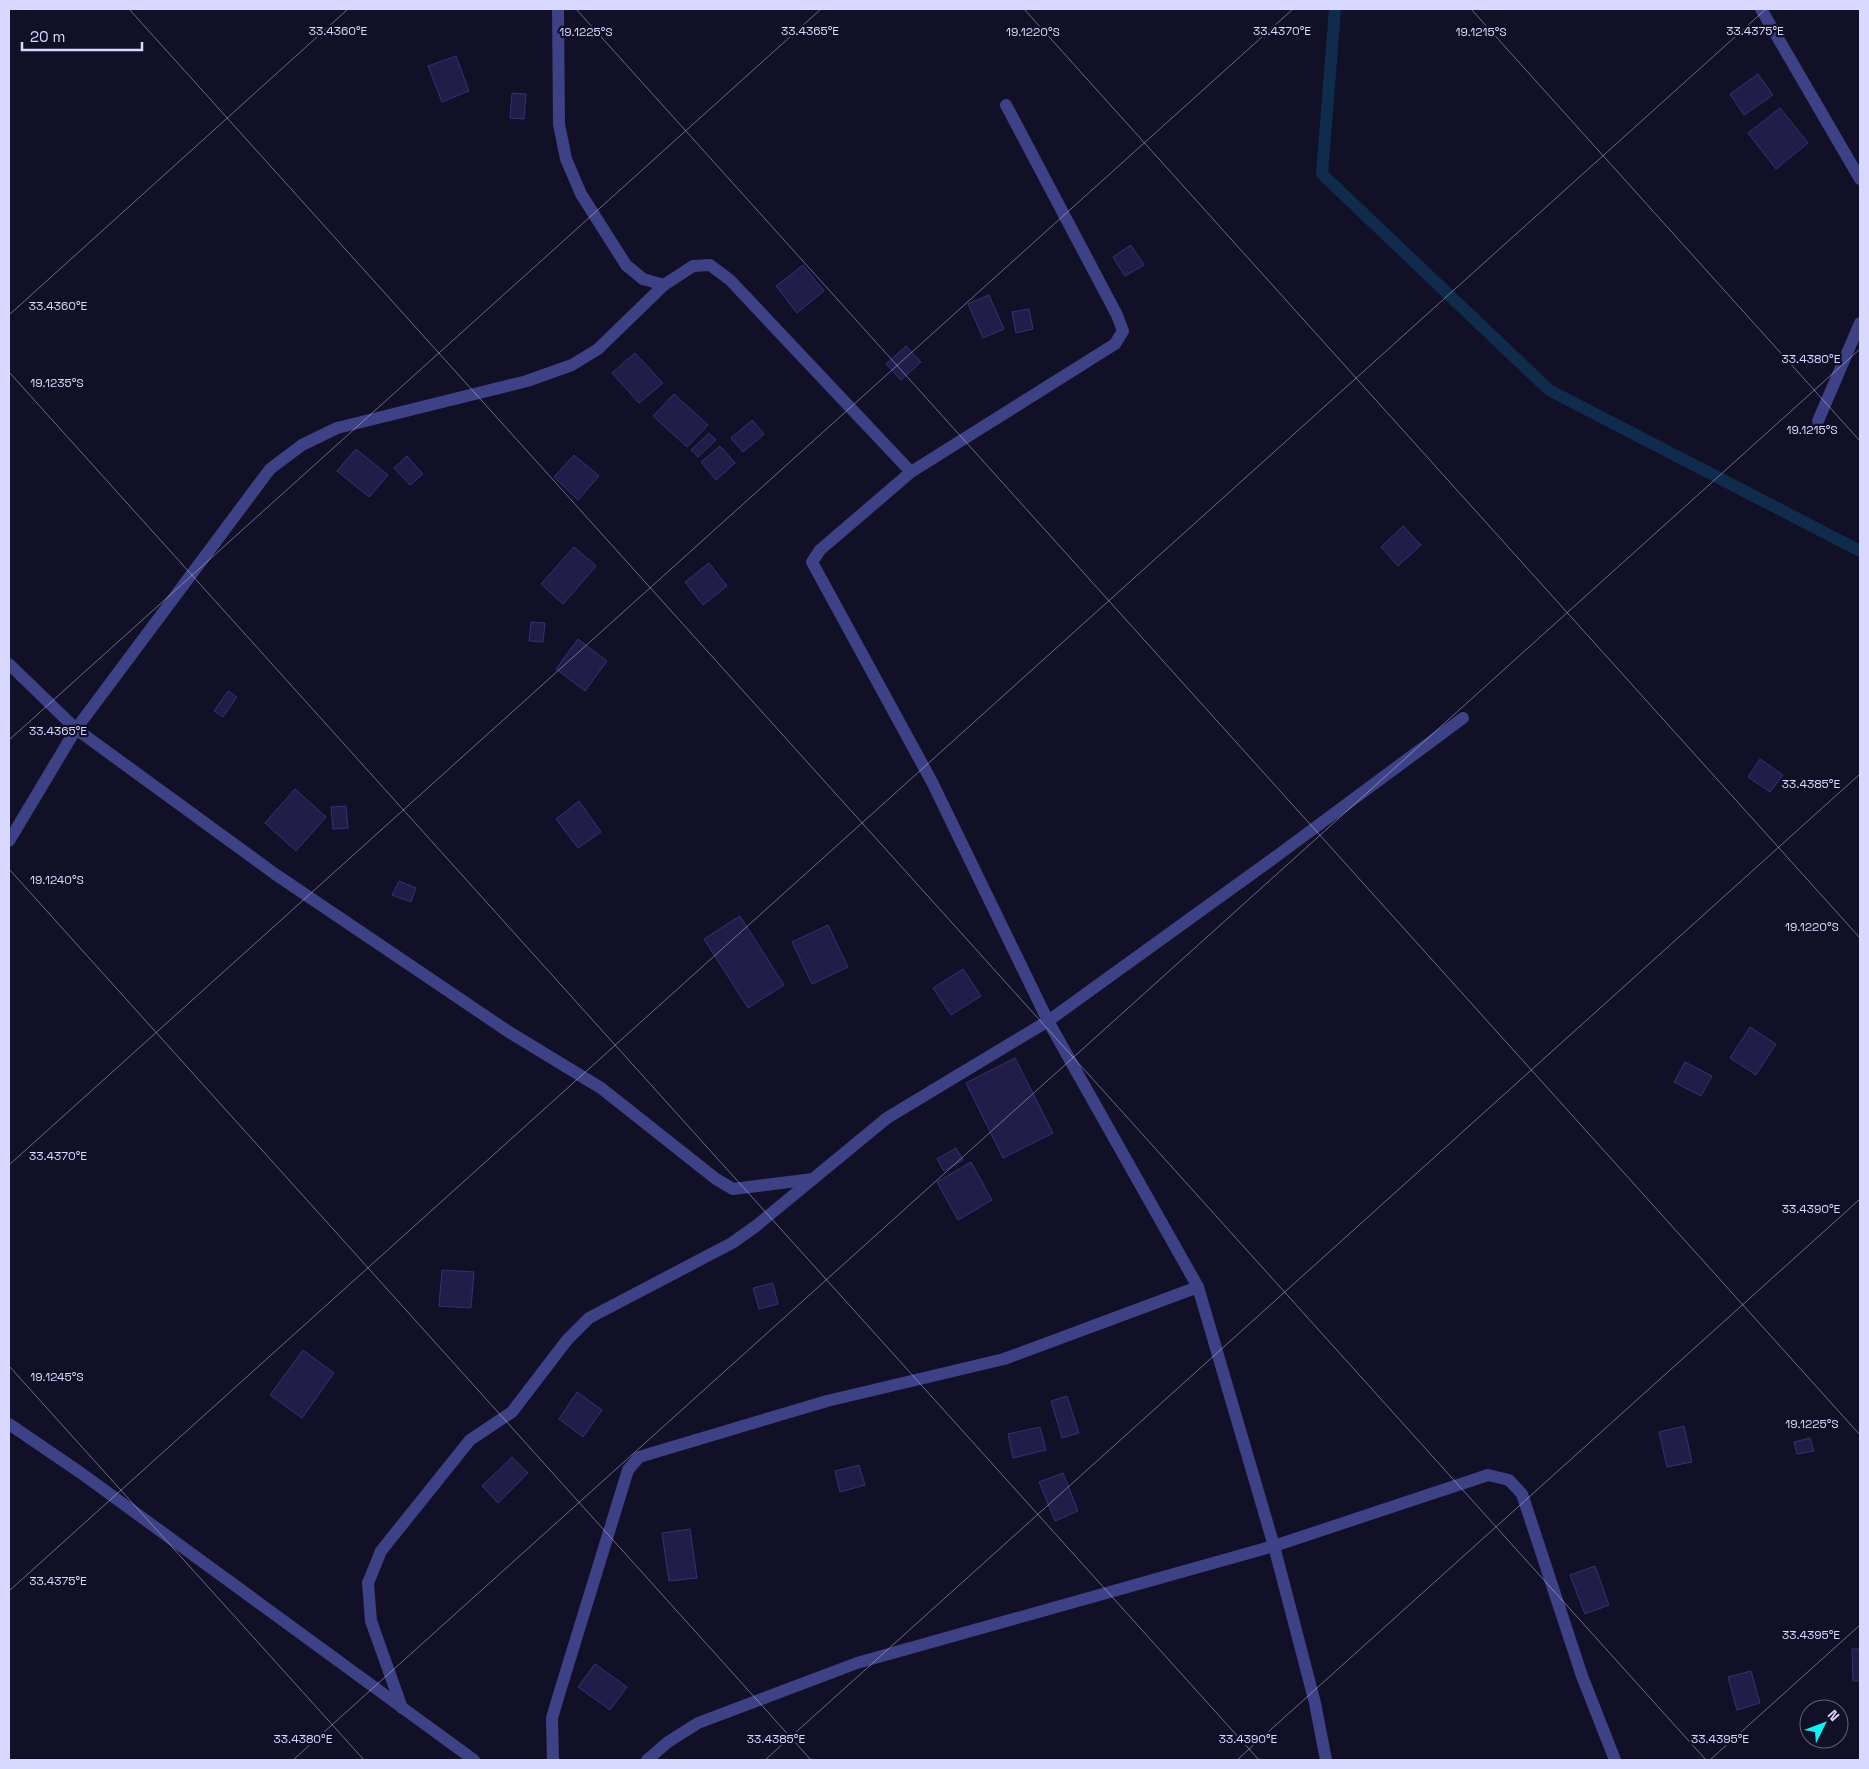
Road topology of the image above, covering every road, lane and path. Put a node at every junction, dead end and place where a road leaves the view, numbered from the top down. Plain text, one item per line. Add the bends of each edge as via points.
1 (558, 9) edge
2 (1761, 9) edge
3 (1006, 106) dead end
4 (1860, 179) edge
5 (664, 285) junction
6 (1860, 323) edge
7 (1818, 421) dead end
8 (911, 472) junction
9 (9, 664) edge
10 (1463, 718) dead end
11 (76, 729) junction
12 (9, 842) edge
13 (1048, 1022) junction
14 (813, 1179) junction
15 (1198, 1287) junction
16 (9, 1424) edge
17 (1274, 1546) junction
18 (402, 1708) junction
19 (474, 1760) edge
20 (553, 1760) edge
21 (647, 1760) edge
22 (1326, 1760) edge
23 (1615, 1760) edge

1 - 5 street via 560,124 566,159 581,194 626,265 642,279
2 - 4 street
3 - 8 street via 1123,331 1115,344
5 - 8 street via 693,266 710,265 730,280
5 - 11 street via 598,349 572,365 527,381 337,428 302,445 270,469
6 - 7 street
8 - 13 street via 820,550 812,562 932,782
9 - 11 street
10 - 13 street
11 - 12 street
11 - 14 street via 275,874 509,1032 601,1088 716,1179 733,1188
13 - 14 street via 887,1118
13 - 15 street
14 - 18 street via 732,1244 589,1318 567,1340 512,1412 470,1440 381,1551 368,1583 371,1621
15 - 17 street
15 - 20 street via 1004,1359 827,1401 638,1457 628,1470 557,1700 552,1718
16 - 18 street
17 - 21 street via 857,1663 698,1723
17 - 22 street via 1315,1703
17 - 23 street via 1488,1475 1509,1480 1522,1494 1582,1676
18 - 19 street

